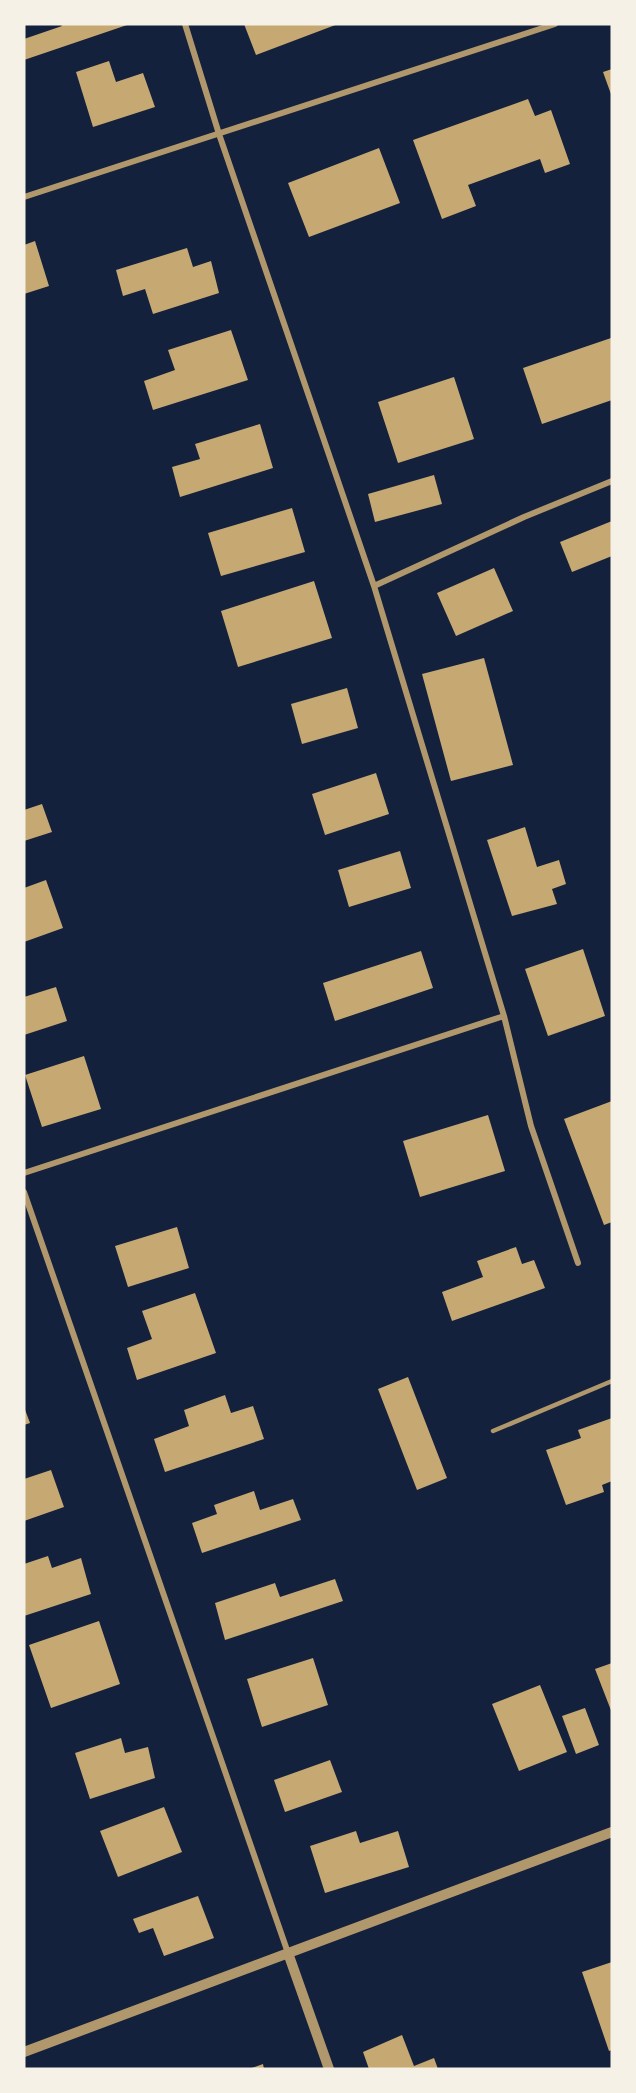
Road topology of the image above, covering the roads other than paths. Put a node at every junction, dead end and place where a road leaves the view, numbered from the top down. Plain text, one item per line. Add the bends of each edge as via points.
1 (185, 24) edge
2 (555, 24) edge
3 (219, 134) junction
4 (24, 197) edge
5 (612, 481) edge
6 (374, 586) junction
7 (504, 1016) junction
8 (24, 1173) edge
9 (24, 1192) edge
10 (578, 1263) dead end
11 (612, 1381) edge
12 (493, 1431) dead end
13 (612, 1832) edge
14 (288, 1953) junction
15 (24, 2052) edge
16 (329, 2069) edge

1 - 3 street
2 - 3 street
3 - 4 street
3 - 6 street
5 - 6 street
6 - 7 street
7 - 8 street
7 - 10 street via 531,1126
9 - 14 street
11 - 12 lane
13 - 14 street
14 - 15 street
14 - 16 street

